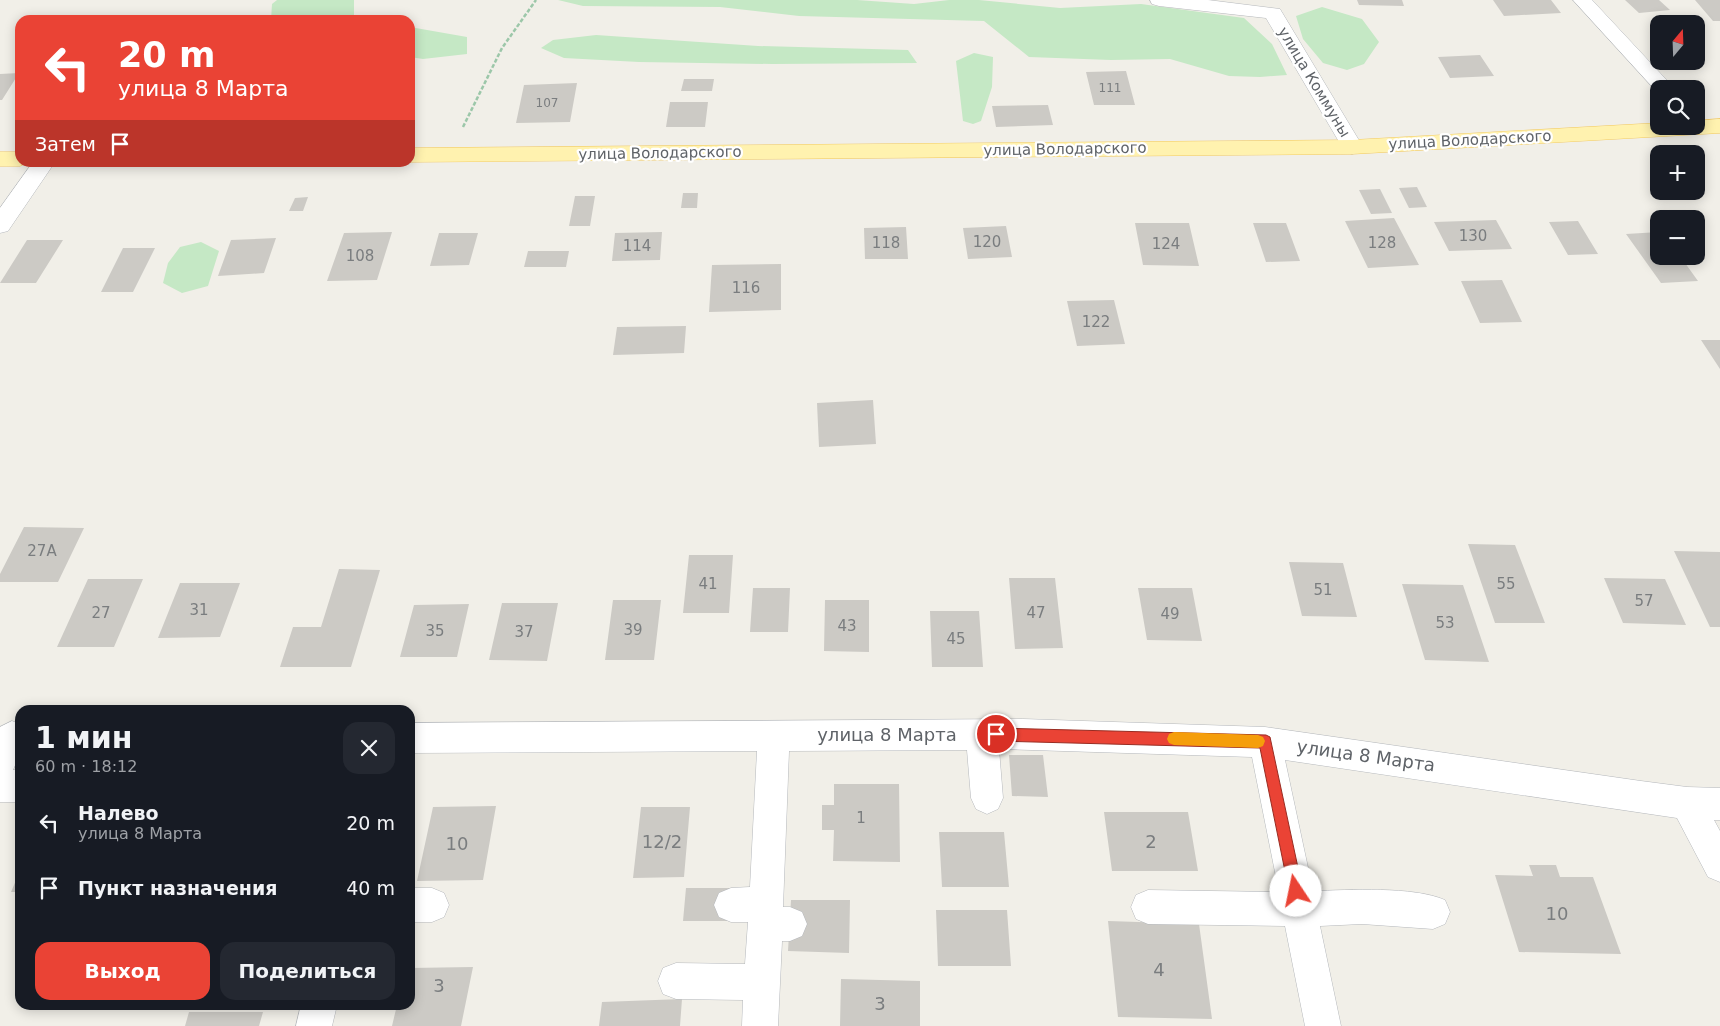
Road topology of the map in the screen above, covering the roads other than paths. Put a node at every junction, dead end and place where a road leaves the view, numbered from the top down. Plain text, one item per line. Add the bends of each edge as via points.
1 (1160, 0) edge
2 (1582, 0) edge
3 (1657, 80) edge
4 (1706, 125) edge
5 (1352, 147) junction
6 (415, 155) edge
7 (0, 159) edge
8 (15, 159) edge
9 (41, 167) edge
10 (0, 225) edge
11 (982, 734) junction
12 (774, 735) junction
13 (415, 738) edge
14 (1266, 742) junction
15 (0, 786) edge
16 (15, 786) edge
17 (987, 798) dead end
18 (1687, 803) junction
19 (1720, 804) edge
20 (1720, 865) edge
21 (731, 905) dead end
22 (1148, 908) dead end
23 (1300, 909) junction
24 (1433, 912) dead end
25 (774, 917) junction
26 (676, 981) dead end
27 (762, 982) junction
28 (318, 1010) edge
29 (314, 1026) edge
30 (760, 1026) edge
31 (1323, 1026) edge

1 - 5 street, улица Коммуны via 1274,13
2 - 3 street
4 - 5 main road, улица Володарского
5 - 6 main road, улица Володарского
7 - 8 main road
9 - 10 street
11 - 12 street, улица 8 Марта
11 - 14 street, улица 8 Марта via 1024,744
11 - 17 street
12 - 13 street, улица 8 Марта
12 - 25 street
14 - 18 street, улица 8 Марта
14 - 23 street
15 - 16 street
18 - 19 street, улица 8 Марта
18 - 20 street
21 - 25 street
22 - 23 street
23 - 24 street via 1362,907
23 - 31 street
25 - 27 street
26 - 27 street
27 - 30 street
28 - 29 street

